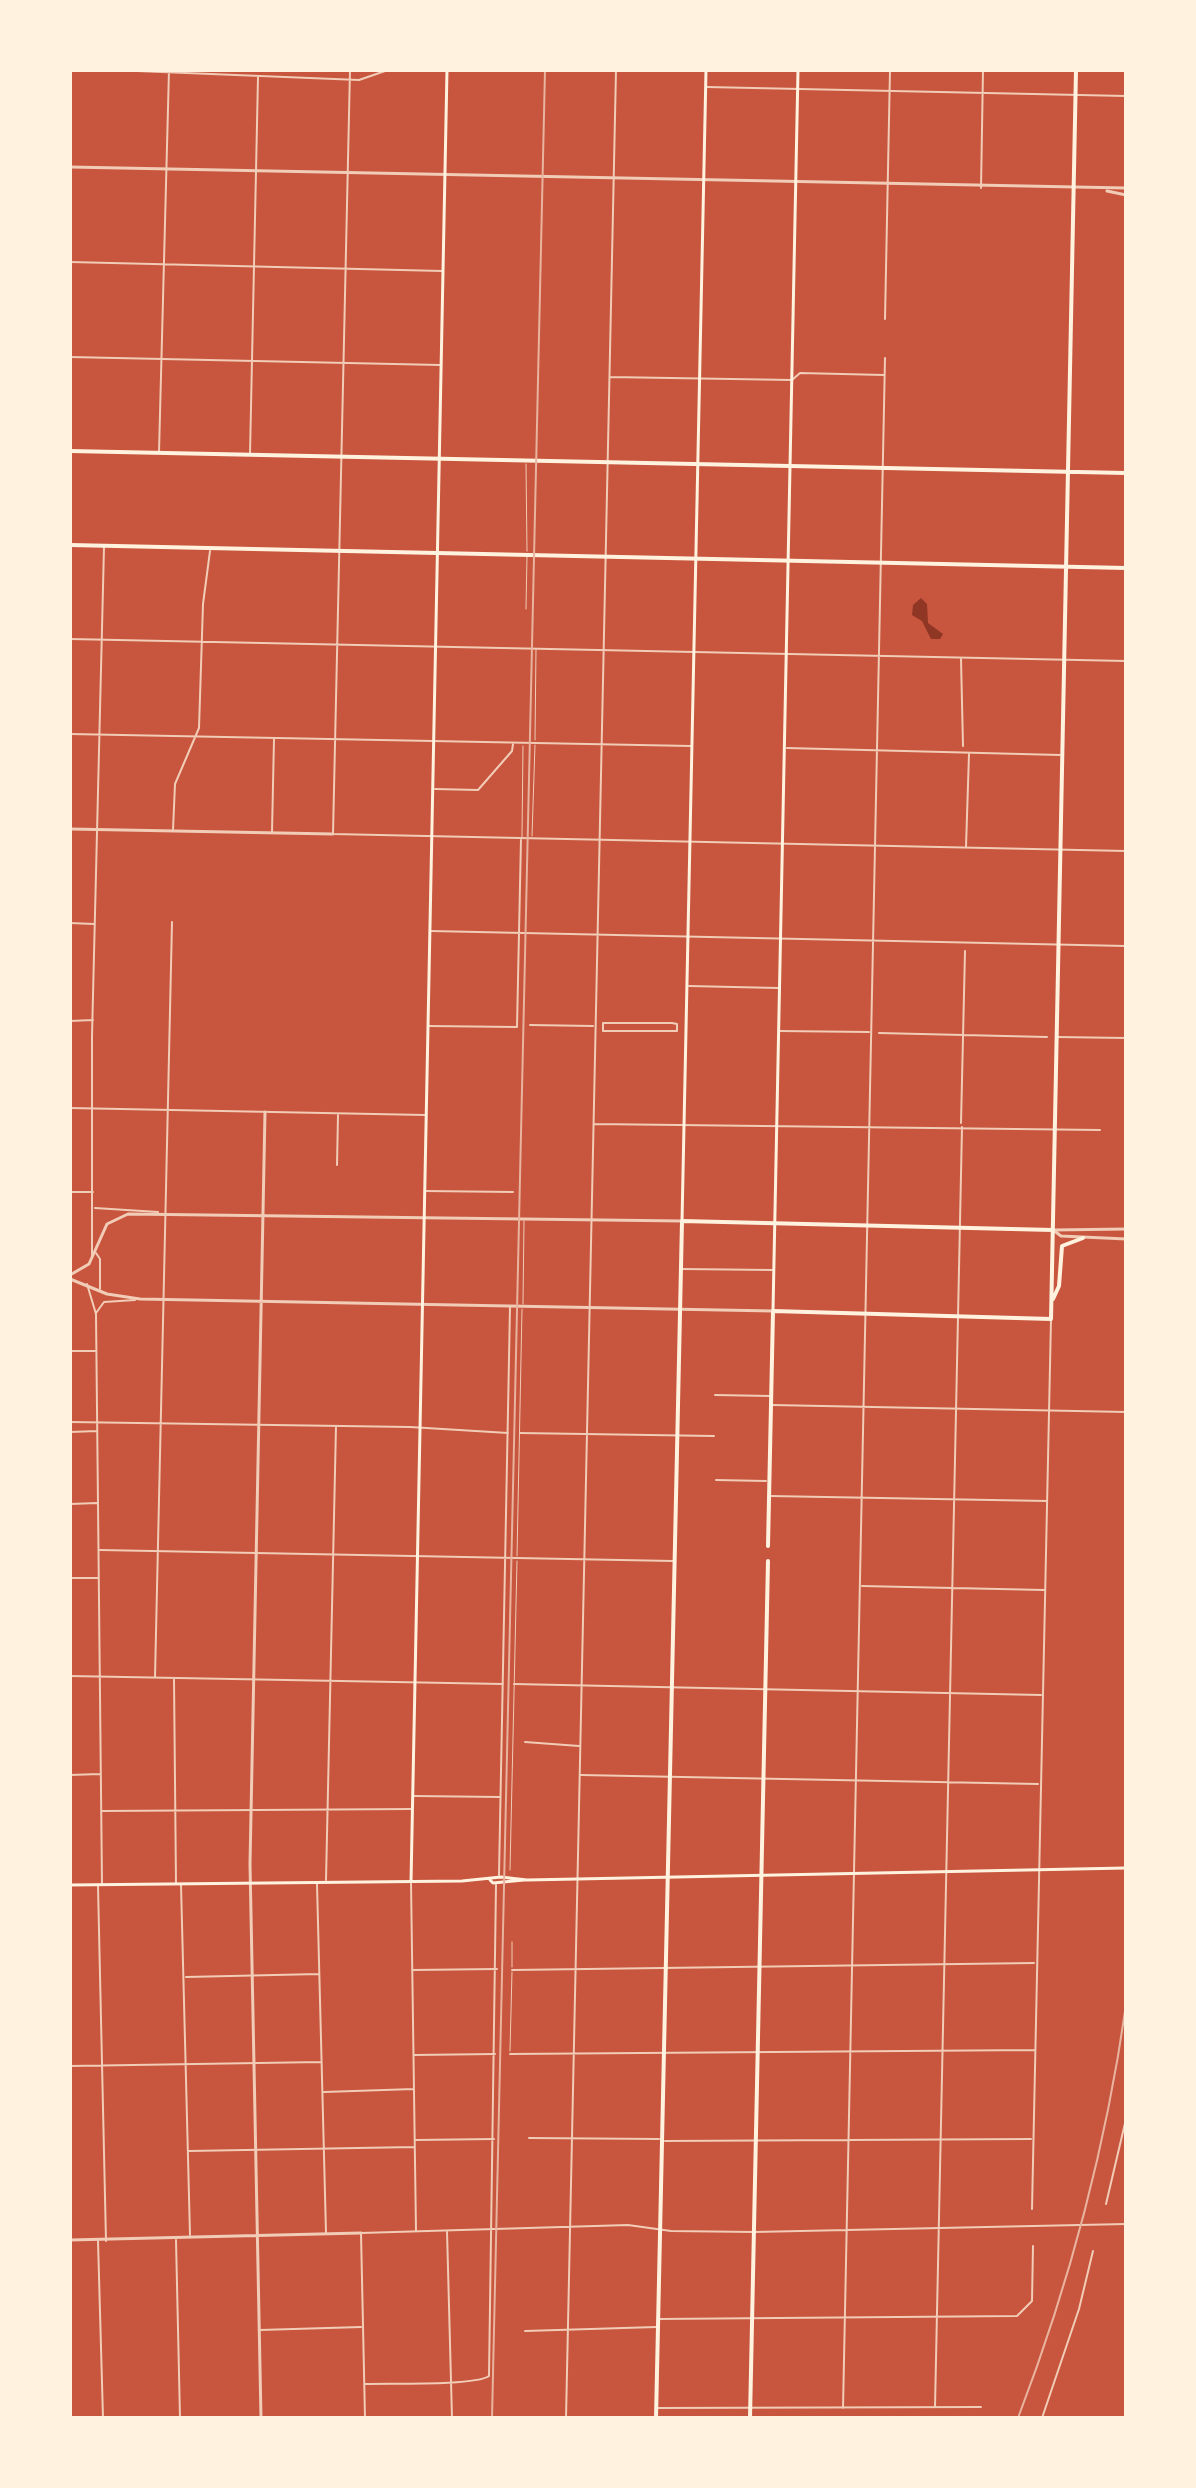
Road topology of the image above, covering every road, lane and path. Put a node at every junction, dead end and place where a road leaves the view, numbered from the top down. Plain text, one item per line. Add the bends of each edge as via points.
1 (112, 70) edge
2 (350, 70) edge
3 (388, 70) edge
4 (447, 70) edge
5 (616, 70) edge
6 (706, 70) edge
7 (798, 70) edge
8 (890, 70) edge
9 (983, 70) edge
10 (1076, 70) edge
11 (169, 72) edge
12 (258, 77) junction
13 (350, 79) junction
14 (705, 87) junction
15 (798, 89) junction
16 (890, 92) junction
17 (982, 94) junction
18 (1075, 96) junction
19 (1126, 96) edge
20 (70, 167) edge
21 (166, 169) junction
22 (256, 172) junction
23 (349, 174) junction
24 (446, 176) junction
25 (613, 180) junction
26 (703, 182) junction
27 (796, 183) junction
28 (888, 185) junction
29 (981, 188) junction
30 (1126, 188) edge
31 (1072, 190) junction
32 (1104, 190) junction
33 (1126, 195) edge
34 (70, 262) edge
35 (164, 264) junction
36 (254, 266) junction
37 (346, 268) junction
38 (444, 271) junction
39 (885, 319) dead end
40 (70, 357) edge
41 (885, 358) dead end
42 (162, 360) junction
43 (252, 362) junction
44 (344, 363) junction
45 (442, 365) junction
46 (884, 375) junction
47 (609, 377) junction
48 (699, 378) junction
49 (792, 380) junction
50 (70, 451) edge
51 (159, 453) junction
52 (250, 455) junction
53 (342, 457) junction
54 (440, 459) junction
55 (526, 461) junction
56 (607, 462) junction
57 (698, 464) junction
58 (790, 466) junction
59 (882, 468) junction
60 (1067, 472) junction
61 (1126, 473) edge
62 (70, 545) edge
63 (104, 545) junction
64 (210, 547) junction
65 (340, 551) junction
66 (438, 554) junction
67 (527, 556) junction
68 (605, 557) junction
69 (695, 559) junction
70 (788, 561) junction
71 (880, 563) junction
72 (1065, 566) junction
73 (1126, 568) edge
74 (526, 609) dead end
75 (70, 639) edge
76 (101, 640) junction
77 (202, 642) junction
78 (337, 645) junction
79 (436, 647) junction
80 (536, 649) junction
81 (603, 651) junction
82 (694, 653) junction
83 (786, 654) junction
84 (879, 656) junction
85 (961, 658) junction
86 (1063, 660) junction
87 (1126, 661) edge
88 (70, 734) edge
89 (99, 734) junction
90 (196, 736) junction
91 (274, 738) junction
92 (335, 740) junction
93 (434, 742) junction
94 (513, 743) junction
95 (523, 743) junction
96 (535, 743) junction
97 (601, 744) junction
98 (963, 746) dead end
99 (692, 747) junction
100 (784, 748) junction
101 (877, 750) junction
102 (969, 753) junction
103 (1061, 755) junction
104 (434, 789) junction
105 (70, 829) edge
106 (97, 830) junction
107 (173, 831) junction
108 (272, 833) junction
109 (333, 834) junction
110 (432, 837) junction
111 (521, 838) junction
112 (533, 838) junction
113 (599, 840) junction
114 (690, 842) junction
115 (783, 844) junction
116 (875, 846) junction
117 (966, 848) junction
118 (1059, 849) junction
119 (1126, 851) edge
120 (172, 922) dead end
121 (70, 923) edge
122 (95, 924) junction
123 (430, 931) junction
124 (518, 933) junction
125 (597, 935) junction
126 (688, 937) junction
127 (781, 939) junction
128 (873, 940) junction
129 (1057, 944) junction
130 (1126, 946) edge
131 (965, 951) dead end
132 (687, 986) junction
133 (780, 988) junction
134 (93, 1020) junction
135 (70, 1021) edge
136 (603, 1023) joint
137 (530, 1025) dead end
138 (427, 1026) junction
139 (595, 1026) junction
140 (778, 1031) junction
141 (871, 1032) junction
142 (879, 1033) dead end
143 (963, 1035) junction
144 (1047, 1037) dead end
145 (1056, 1037) junction
146 (1126, 1038) edge
147 (70, 1108) edge
148 (93, 1109) junction
149 (168, 1110) junction
150 (265, 1112) junction
151 (338, 1114) junction
152 (426, 1115) junction
153 (593, 1124) junction
154 (684, 1125) junction
155 (776, 1125) junction
156 (869, 1125) junction
157 (962, 1125) junction
158 (1054, 1129) junction
159 (1100, 1130) dead end
160 (337, 1165) dead end
161 (425, 1191) junction
162 (70, 1192) edge
163 (94, 1192) junction
164 (513, 1192) dead end
165 (94, 1208) junction
166 (158, 1212) junction
167 (165, 1212) junction
168 (263, 1214) junction
169 (424, 1217) junction
170 (524, 1219) junction
171 (591, 1220) junction
172 (682, 1221) junction
173 (775, 1223) junction
174 (867, 1225) junction
175 (959, 1227) junction
176 (1126, 1229) edge
177 (1053, 1230) junction
178 (1083, 1238) junction
179 (1126, 1239) edge
180 (95, 1253) junction
181 (92, 1259) junction
182 (681, 1269) junction
183 (774, 1270) junction
184 (70, 1277) edge
185 (87, 1284) junction
186 (100, 1291) junction
187 (140, 1299) junction
188 (163, 1299) junction
189 (262, 1301) junction
190 (1052, 1301) junction
191 (423, 1305) junction
192 (510, 1306) junction
193 (523, 1307) junction
194 (589, 1308) junction
195 (680, 1309) junction
196 (773, 1311) junction
197 (96, 1314) junction
198 (865, 1315) junction
199 (957, 1317) junction
200 (1051, 1319) junction
201 (70, 1351) edge
202 (96, 1351) junction
203 (715, 1395) dead end
204 (771, 1396) junction
205 (771, 1405) junction
206 (863, 1407) junction
207 (956, 1409) junction
208 (1048, 1411) junction
209 (1126, 1412) edge
210 (70, 1422) edge
211 (97, 1422) junction
212 (160, 1424) junction
213 (259, 1424) junction
214 (336, 1426) junction
215 (420, 1429) junction
216 (97, 1431) junction
217 (70, 1432) edge
218 (509, 1433) junction
219 (520, 1433) junction
220 (587, 1434) junction
221 (678, 1435) junction
222 (714, 1436) dead end
223 (716, 1480) dead end
224 (769, 1481) junction
225 (769, 1496) junction
226 (862, 1497) junction
227 (954, 1499) junction
228 (1047, 1501) junction
229 (98, 1503) junction
230 (70, 1504) edge
231 (768, 1546) dead end
232 (99, 1550) junction
233 (158, 1552) junction
234 (256, 1554) junction
235 (332, 1555) junction
236 (417, 1557) junction
237 (507, 1558) junction
238 (517, 1559) junction
239 (584, 1560) junction
240 (675, 1561) junction
241 (768, 1561) dead end
242 (70, 1578) edge
243 (99, 1578) junction
244 (860, 1586) junction
245 (952, 1589) junction
246 (1045, 1590) junction
247 (70, 1676) edge
248 (100, 1676) junction
249 (155, 1677) junction
250 (174, 1678) junction
251 (253, 1679) junction
252 (330, 1681) junction
253 (415, 1682) junction
254 (504, 1684) junction
255 (514, 1684) junction
256 (581, 1686) junction
257 (672, 1687) junction
258 (765, 1689) junction
259 (857, 1691) junction
260 (950, 1692) junction
261 (1042, 1695) junction
262 (525, 1742) dead end
263 (580, 1746) junction
264 (101, 1774) junction
265 (70, 1775) edge
266 (580, 1775) junction
267 (670, 1776) junction
268 (763, 1778) junction
269 (855, 1780) junction
270 (948, 1782) junction
271 (1041, 1784) junction
272 (412, 1796) junction
273 (501, 1797) junction
274 (327, 1809) junction
275 (412, 1809) junction
276 (175, 1810) junction
277 (250, 1810) junction
278 (102, 1811) junction
279 (1126, 1868) edge
280 (510, 1870) dead end
281 (1039, 1871) junction
282 (946, 1874) junction
283 (854, 1875) junction
284 (761, 1876) junction
285 (499, 1877) junction
286 (668, 1877) junction
287 (578, 1879) junction
288 (490, 1880) junction
289 (524, 1880) junction
290 (411, 1881) junction
291 (317, 1882) junction
292 (326, 1882) junction
293 (250, 1883) junction
294 (496, 1883) junction
295 (178, 1884) junction
296 (70, 1885) edge
297 (100, 1885) junction
298 (512, 1942) dead end
299 (1037, 1963) junction
300 (852, 1964) junction
301 (944, 1964) junction
302 (759, 1965) junction
303 (666, 1966) junction
304 (576, 1968) junction
305 (497, 1969) junction
306 (410, 1970) junction
307 (512, 1970) junction
308 (321, 1974) junction
309 (251, 1976) junction
310 (183, 1977) junction
311 (1035, 2050) junction
312 (942, 2051) junction
313 (574, 2053) junction
314 (664, 2053) junction
315 (850, 2053) junction
316 (496, 2054) junction
317 (510, 2054) joint
318 (757, 2054) junction
319 (413, 2055) junction
320 (322, 2062) junction
321 (253, 2063) junction
322 (185, 2065) junction
323 (70, 2066) edge
324 (102, 2066) junction
325 (414, 2089) junction
326 (323, 2092) junction
327 (1126, 2119) edge
328 (1124, 2136) edge
329 (529, 2138) dead end
330 (572, 2138) junction
331 (495, 2139) junction
332 (1033, 2139) junction
333 (415, 2140) junction
334 (941, 2140) junction
335 (663, 2141) junction
336 (848, 2141) junction
337 (756, 2143) junction
338 (415, 2147) junction
339 (324, 2148) junction
340 (256, 2150) junction
341 (188, 2151) junction
342 (1106, 2204) dead end
343 (1032, 2209) dead end
344 (1126, 2224) edge
345 (570, 2227) junction
346 (661, 2229) junction
347 (939, 2229) junction
348 (491, 2230) junction
349 (846, 2230) junction
350 (447, 2231) junction
351 (416, 2232) junction
352 (754, 2232) junction
353 (361, 2233) junction
354 (326, 2234) junction
355 (258, 2237) junction
356 (190, 2238) junction
357 (176, 2239) junction
358 (70, 2240) edge
359 (98, 2241) junction
360 (106, 2241) junction
361 (1033, 2246) dead end
362 (1093, 2251) dead end
363 (937, 2318) junction
364 (659, 2319) junction
365 (845, 2319) junction
366 (752, 2321) junction
367 (363, 2327) junction
368 (658, 2327) junction
369 (259, 2330) junction
370 (569, 2330) junction
371 (525, 2331) dead end
372 (451, 2382) junction
373 (364, 2384) junction
374 (935, 2407) junction
375 (981, 2407) dead end
376 (656, 2408) junction
377 (843, 2408) junction
378 (750, 2410) junction
379 (103, 2418) edge
380 (180, 2418) edge
381 (261, 2418) edge
382 (365, 2418) edge
383 (452, 2418) edge
384 (566, 2418) edge
385 (656, 2418) edge
386 (750, 2418) edge
387 (1042, 2418) edge

1 - 11 street
2 - 13 street
3 - 13 street
4 - 24 main road
5 - 25 street
6 - 14 main road
7 - 15 main road
8 - 16 street
9 - 17 street
10 - 18 main road
11 - 12 street
11 - 21 street
12 - 13 street
12 - 22 street
13 - 23 street
14 - 15 street
14 - 26 main road
15 - 16 street
15 - 27 main road
16 - 17 street
16 - 28 street
17 - 18 street
17 - 29 street
18 - 19 street
18 - 31 main road
20 - 21 street
21 - 22 street
21 - 35 street
22 - 23 street
22 - 36 street
23 - 24 street
23 - 37 street
24 - 25 street
24 - 38 main road
25 - 26 street
25 - 47 street
26 - 27 street
26 - 48 main road
27 - 28 street
27 - 49 main road
28 - 29 street
28 - 39 street
29 - 31 street
30 - 32 street
31 - 32 street
31 - 60 main road
32 - 33 street
34 - 35 street
35 - 36 street
35 - 42 street
36 - 37 street
36 - 43 street
37 - 38 street
37 - 44 street
38 - 45 main road
40 - 42 street
41 - 46 street
42 - 43 street
42 - 51 street
43 - 44 street
43 - 52 street
44 - 45 street
44 - 53 street
45 - 54 main road
46 - 49 street via 800,373
46 - 59 street
47 - 48 street
47 - 56 street
48 - 49 street
48 - 57 main road
49 - 58 main road
50 - 51 main road
51 - 52 main road
52 - 53 main road
53 - 54 main road
53 - 65 street
54 - 55 main road
54 - 66 main road
55 - 56 main road
55 - 67 lane
56 - 57 main road
56 - 68 street
57 - 58 main road
57 - 69 main road
58 - 59 main road
58 - 70 main road
59 - 60 main road
59 - 71 street
60 - 61 main road
60 - 72 main road
62 - 63 main road
63 - 64 main road
63 - 76 street
64 - 65 main road
64 - 77 street
65 - 66 main road
65 - 78 street
66 - 67 main road
66 - 79 main road
67 - 68 main road
67 - 74 lane
68 - 69 main road
68 - 81 street
69 - 70 main road
69 - 82 main road
70 - 71 main road
70 - 83 main road
71 - 72 main road
71 - 84 street
72 - 73 main road
72 - 86 main road
75 - 76 street
76 - 77 street
76 - 89 street
77 - 78 street
77 - 90 street
78 - 79 street
78 - 92 street
79 - 80 street
79 - 93 main road
80 - 81 street
80 - 96 lane
81 - 82 street
81 - 97 street
82 - 83 street
82 - 99 main road
83 - 84 street
83 - 100 main road
84 - 85 street
84 - 101 street
85 - 86 street
85 - 98 street
86 - 87 street
86 - 103 main road
88 - 89 street
89 - 90 street
89 - 106 street
90 - 91 street
90 - 107 street via 177,776
91 - 92 street
91 - 108 street
92 - 93 street
92 - 109 street
93 - 94 street
93 - 104 main road
94 - 95 street
94 - 104 street via 478,790
95 - 96 street
95 - 111 lane
96 - 97 street
96 - 112 lane
97 - 99 street
97 - 113 street
99 - 114 main road
100 - 101 street
100 - 115 main road
101 - 102 street
101 - 116 street
102 - 103 street
102 - 117 street
103 - 118 main road
104 - 110 main road
105 - 106 street
106 - 107 street
106 - 122 street
107 - 108 street
108 - 109 street
109 - 110 street
110 - 111 street
110 - 123 main road
111 - 112 street
111 - 124 street
112 - 113 street
113 - 114 street
113 - 125 street
114 - 115 street
114 - 126 main road
115 - 116 street
115 - 127 main road
116 - 117 street
116 - 128 street
117 - 118 street
118 - 119 street
118 - 129 main road
120 - 149 street
121 - 122 street
122 - 134 street
123 - 124 street
123 - 138 main road
124 - 125 street
124 - 138 street via 517,1027
125 - 126 street
125 - 139 street
126 - 127 street
126 - 132 main road
127 - 128 street
127 - 133 main road
128 - 129 street
128 - 141 street
129 - 130 street
129 - 145 main road
131 - 143 street
132 - 133 street
132 - 154 main road
133 - 140 main road
134 - 135 street
134 - 148 street
136 - 136 street via 603,1031 677,1031 672,1023
137 - 139 street
138 - 152 main road
139 - 153 street
140 - 141 street
140 - 155 main road
141 - 156 street
142 - 143 street
143 - 144 street
143 - 157 street
145 - 146 street
145 - 158 main road
147 - 148 street
148 - 149 street
148 - 163 street
149 - 150 street
149 - 167 street
150 - 151 street
150 - 168 street
151 - 152 street
151 - 160 street
152 - 161 main road
153 - 154 street
153 - 171 street
154 - 155 street
154 - 172 main road
155 - 156 street
155 - 173 main road
156 - 157 street
156 - 174 street
157 - 158 street
157 - 175 street
158 - 159 street
158 - 177 main road
161 - 164 street
161 - 169 main road
162 - 163 street
163 - 165 street
165 - 166 street
165 - 181 street
166 - 167 street
166 - 180 street via 122,1214 111,1220
167 - 168 street
167 - 188 street
168 - 169 street
168 - 189 street
169 - 170 street
169 - 191 main road
170 - 171 street
170 - 193 lane
171 - 172 street
171 - 194 street
172 - 173 main road
172 - 182 main road
173 - 174 main road
173 - 183 main road
174 - 175 main road
174 - 198 street
175 - 177 main road
175 - 199 street
176 - 177 street
177 - 178 street
177 - 190 main road
178 - 179 street
178 - 190 main road via 1060,1248 1059,1286
180 - 181 street
180 - 186 street via 100,1259
181 - 184 street
182 - 183 street
182 - 195 main road
183 - 196 main road
184 - 185 street
185 - 186 street
185 - 197 street
186 - 187 street
187 - 188 street
187 - 197 street via 104,1302
188 - 189 street
188 - 212 street
189 - 191 street
189 - 213 street
190 - 200 main road
191 - 192 street
191 - 215 main road
192 - 193 street
192 - 218 street
193 - 194 street
193 - 219 lane
194 - 195 street
194 - 220 street
195 - 196 street
195 - 221 main road
196 - 198 main road
196 - 204 main road
197 - 202 street
198 - 199 main road
198 - 206 street
199 - 200 main road
199 - 207 street
200 - 208 street
201 - 202 street
202 - 211 street
203 - 204 street
204 - 205 main road
205 - 206 street
205 - 224 main road
206 - 207 street
206 - 226 street
207 - 208 street
207 - 227 street
208 - 209 street
208 - 228 street
210 - 211 street
211 - 212 street
211 - 216 street
212 - 213 street
212 - 233 street
213 - 214 street
213 - 234 street
214 - 215 street
214 - 235 street
215 - 218 street
215 - 236 main road
216 - 217 street
216 - 229 street
218 - 237 street
219 - 220 street
219 - 238 lane
220 - 221 street
220 - 239 street
221 - 222 street
221 - 240 main road
223 - 224 street
224 - 225 main road
225 - 226 street
225 - 231 main road
226 - 227 street
226 - 244 street
227 - 228 street
227 - 245 street
228 - 246 street
229 - 230 street
229 - 232 street
232 - 233 street
232 - 243 street
233 - 234 street
233 - 249 street
234 - 235 street
234 - 251 street
235 - 236 street
235 - 252 street
236 - 237 street
236 - 253 main road
237 - 238 street
237 - 254 street
238 - 239 street
238 - 255 lane
239 - 240 street
239 - 256 street
240 - 257 main road
241 - 258 main road
242 - 243 street
243 - 248 street
244 - 245 street
244 - 259 street
245 - 246 street
245 - 260 street
246 - 261 street
247 - 248 street
248 - 249 street
248 - 264 street
249 - 250 street
250 - 251 street
250 - 276 street
251 - 252 street
251 - 277 street
252 - 253 street
252 - 274 street
253 - 254 street
253 - 272 main road
254 - 273 street
255 - 256 street
255 - 280 lane
256 - 257 street
256 - 263 street
257 - 258 street
257 - 267 main road
258 - 259 street
258 - 268 main road
259 - 260 street
259 - 269 street
260 - 261 street
260 - 270 street
261 - 271 street
262 - 263 street
263 - 266 street
264 - 265 street
264 - 278 street
266 - 267 street
266 - 287 street
267 - 268 street
267 - 286 main road
268 - 269 street
268 - 284 main road
269 - 270 street
269 - 283 street
270 - 271 street
270 - 282 street
271 - 281 street
272 - 273 street
272 - 275 main road
273 - 285 street
274 - 275 street
274 - 277 street
274 - 292 street
275 - 290 main road
276 - 277 street
276 - 278 street
276 - 295 street
277 - 293 street
278 - 297 street
279 - 281 main road
281 - 282 main road
281 - 299 street
282 - 283 main road
282 - 301 street
283 - 284 main road
283 - 300 street
284 - 286 main road
284 - 302 main road
285 - 288 main road
285 - 289 main road
286 - 287 main road
286 - 303 main road
287 - 289 main road
287 - 304 street
288 - 290 main road
288 - 294 main road
289 - 294 main road
290 - 292 main road
290 - 306 street
291 - 292 main road
291 - 293 main road
291 - 308 street
293 - 295 main road
293 - 309 street
294 - 305 street
295 - 297 main road
295 - 310 street
296 - 297 main road
297 - 324 street
298 - 307 lane
299 - 301 street
299 - 311 street
300 - 301 street
300 - 302 street
300 - 315 street
301 - 312 street
302 - 303 street
302 - 318 main road
303 - 304 street
303 - 314 main road
304 - 307 street
304 - 313 street
305 - 306 street
305 - 316 street
306 - 319 street
307 - 317 lane
308 - 309 street
308 - 320 street
309 - 310 street
309 - 321 street
310 - 322 street
311 - 312 street
311 - 332 street
312 - 315 street
312 - 334 street
313 - 314 street
313 - 317 street
313 - 330 street
314 - 318 street
314 - 335 main road
315 - 318 street
315 - 336 street
316 - 319 street
316 - 331 street
318 - 337 main road
319 - 325 street
320 - 321 street
320 - 326 street
321 - 322 street
321 - 340 street
322 - 324 street
322 - 341 street
323 - 324 street
324 - 360 street
325 - 326 street
325 - 333 street
326 - 339 street
327 - 328 street
328 - 342 street
329 - 330 street
330 - 335 street
330 - 345 street
331 - 333 street
331 - 348 street
332 - 334 street
332 - 343 street
333 - 338 street
334 - 336 street
334 - 347 street
335 - 337 street
335 - 346 main road
336 - 337 street
336 - 349 street
337 - 352 main road
338 - 339 street
338 - 351 street
339 - 340 street
339 - 354 street
340 - 341 street
340 - 355 street
341 - 356 street
344 - 347 street
345 - 346 street
345 - 348 street
345 - 370 street
346 - 352 street
346 - 364 main road
347 - 349 street
347 - 363 street
348 - 350 street
348 - 372 street via 488,2378
349 - 352 street
349 - 365 street
350 - 351 street
350 - 372 street
351 - 353 street
352 - 366 main road
353 - 354 street
353 - 367 street
354 - 355 street
355 - 356 street
355 - 369 street
356 - 357 street
357 - 360 street
357 - 380 street
358 - 359 street
359 - 360 street
359 - 379 street
361 - 363 street via 1029,2308 1011,2316
362 - 387 street
363 - 365 street
363 - 374 street
364 - 366 street
364 - 368 main road
365 - 366 street
365 - 377 street
366 - 378 main road
367 - 369 street
367 - 373 street
368 - 370 street
368 - 376 main road
369 - 381 street
370 - 371 street
370 - 384 street
372 - 373 street
372 - 383 street
373 - 382 street
374 - 375 street
374 - 377 street
376 - 378 street
376 - 385 main road
377 - 378 street
378 - 386 main road

